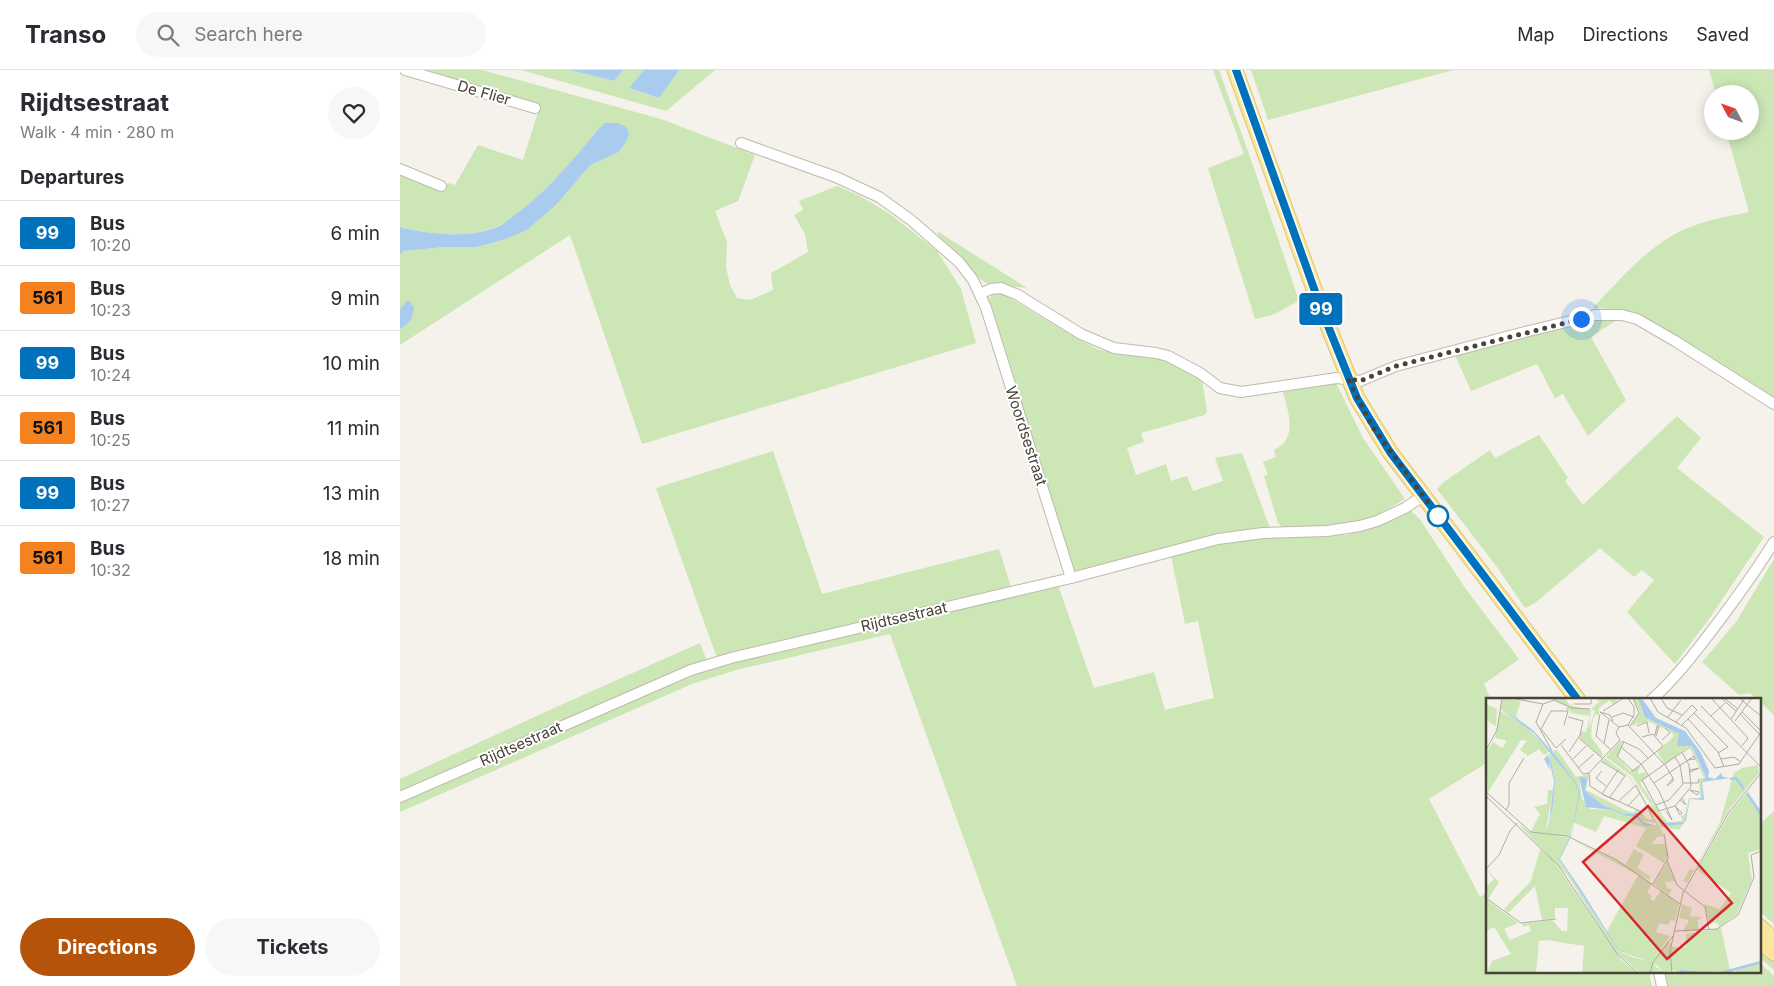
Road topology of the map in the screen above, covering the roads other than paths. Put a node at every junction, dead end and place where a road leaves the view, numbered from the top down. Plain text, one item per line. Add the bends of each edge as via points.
1 (404, 70) edge
2 (1236, 70) edge
3 (535, 108) dead end
4 (741, 143) dead end
5 (400, 169) edge
6 (441, 186) dead end
7 (980, 294) junction
8 (1348, 379) junction
9 (1774, 404) edge
10 (1423, 496) junction
11 (1774, 542) edge
12 (1071, 578) junction
13 (1576, 698) edge
14 (1653, 698) edge
15 (400, 797) edge
16 (1762, 930) edge
17 (1774, 940) edge
18 (1762, 943) edge
19 (1774, 953) edge

1 - 3 street, De Flier
2 - 8 main road
4 - 7 street, Woordsestraat via 836,177 879,197 959,262
5 - 6 street
7 - 8 street via 1001,288 1081,334 1114,348 1168,356 1220,388 1241,392
7 - 12 street, Woordsestraat
8 - 9 street via 1360,381 1396,366 1609,314 1637,319
8 - 10 main road via 1372,426
10 - 12 street, Rijdtsestraat via 1377,521 1360,526 1218,539
10 - 13 main road
11 - 14 street via 1710,633
12 - 15 street, Rijdtsestraat via 767,649 691,670
16 - 17 main road
18 - 19 main road

